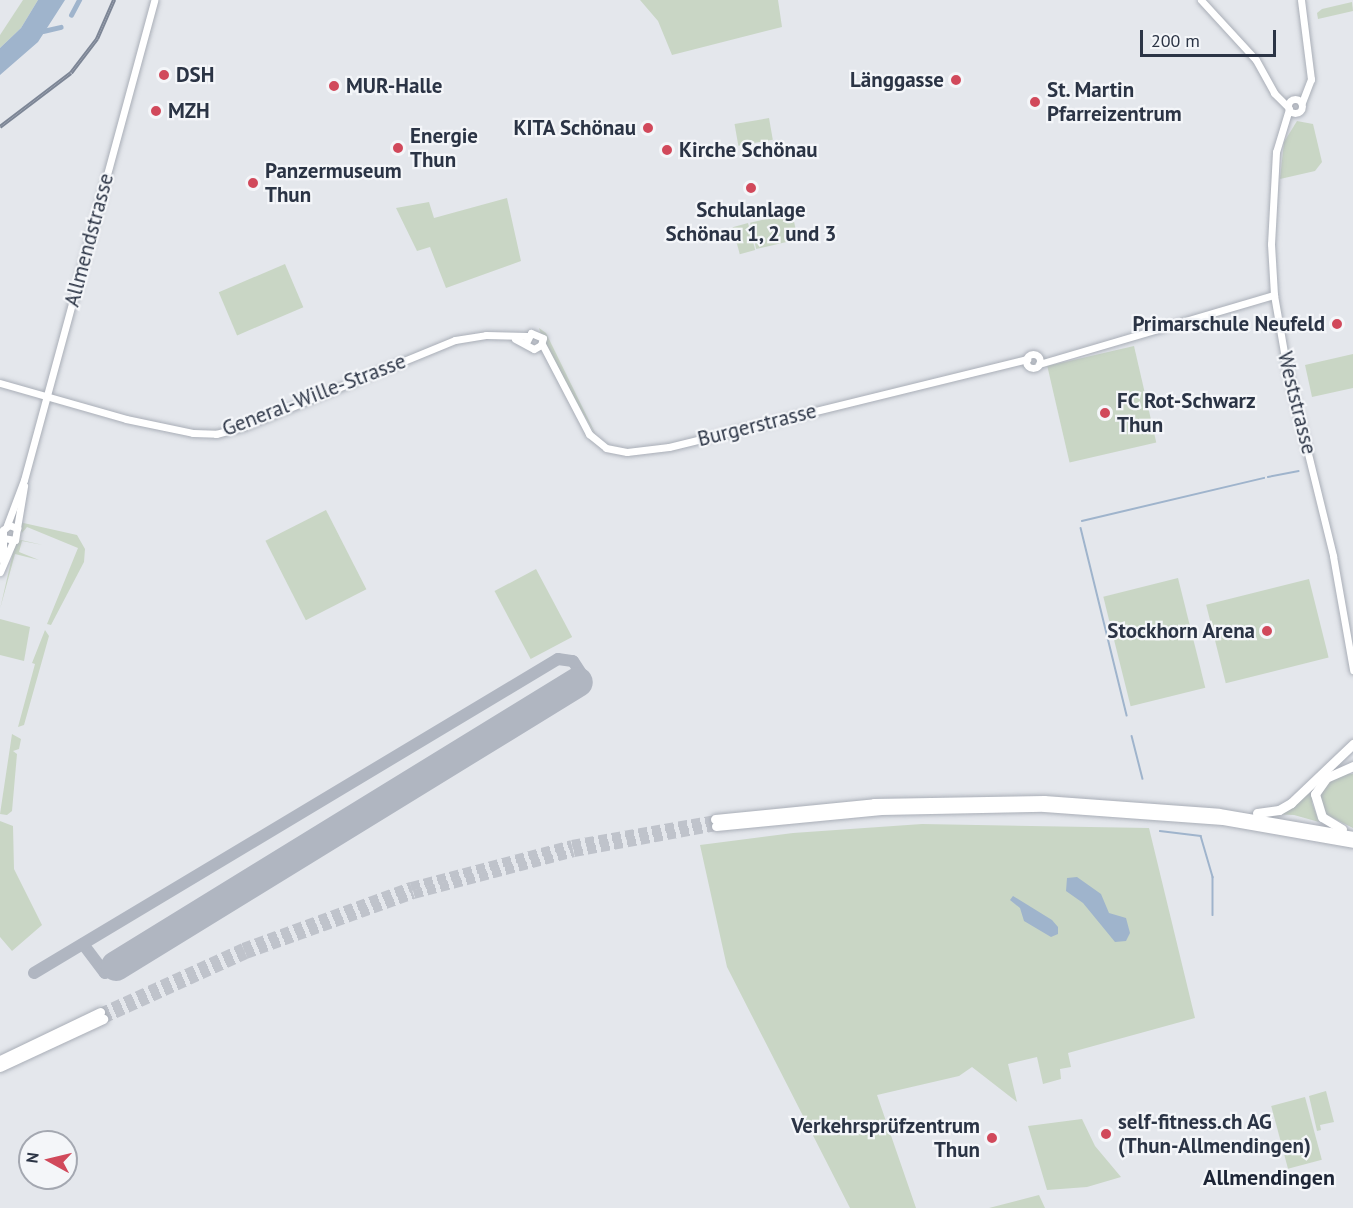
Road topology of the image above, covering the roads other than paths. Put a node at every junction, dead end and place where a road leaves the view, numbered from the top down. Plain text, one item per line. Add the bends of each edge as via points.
1 (154, 0) edge
2 (1201, 0) edge
3 (1301, 0) edge
4 (1309, 71) junction
5 (1295, 99) junction
6 (1302, 103) junction
7 (1291, 110) junction
8 (1274, 294) junction
9 (526, 340) junction
10 (539, 347) junction
11 (1039, 361) junction
12 (1027, 362) junction
13 (0, 383) edge
14 (46, 396) junction
15 (13, 523) junction
16 (4, 538) junction
17 (13, 541) junction
18 (3, 561) junction
19 (0, 572) edge
20 (1353, 670) edge
21 (1353, 744) edge
22 (1353, 758) edge
23 (1353, 766) edge
24 (1331, 771) junction
25 (1353, 773) edge
26 (1218, 813) junction
27 (1353, 834) edge
28 (1353, 843) edge
29 (0, 1060) edge
30 (0, 1067) edge

1 - 14 main road, Allmendstrasse
2 - 7 main road via 1256,60 1274,93
3 - 4 main road, Weststrasse
4 - 5 main road
4 - 6 main road, Weststrasse via 1310,81
5 - 6 main road
5 - 7 main road
6 - 7 main road, Weststrasse via 1302,110
7 - 8 main road, Weststrasse via 1280,133 1271,234
8 - 11 main road
8 - 20 main road, Weststrasse via 1286,364 1331,550
9 - 10 main road
9 - 10 main road via 538,333
9 - 14 main road, General-Wille-Strasse via 486,335 455,340 243,427 216,434 126,419
10 - 12 main road, Burgerstrasse via 591,436 606,448 627,452 669,447
11 - 12 main road via 1034,368
11 - 12 main road via 1033,354
13 - 14 main road, General-Wille-Strasse
14 - 15 main road, Allmendstrasse
15 - 16 main road via 2,531
15 - 17 main road via 18,535
16 - 17 main road
16 - 18 main road
17 - 18 main road
18 - 19 main road
21 - 24 highway
22 - 24 highway
23 - 24 highway
24 - 25 highway
24 - 26 highway via 1291,803 1272,812
24 - 27 highway via 1318,786 1316,806 1325,820
26 - 27 highway
26 - 28 highway via 1104,803 971,800 850,805 715,823 881,810 1044,807 1218,819
29 - 30 highway via 102,1016

